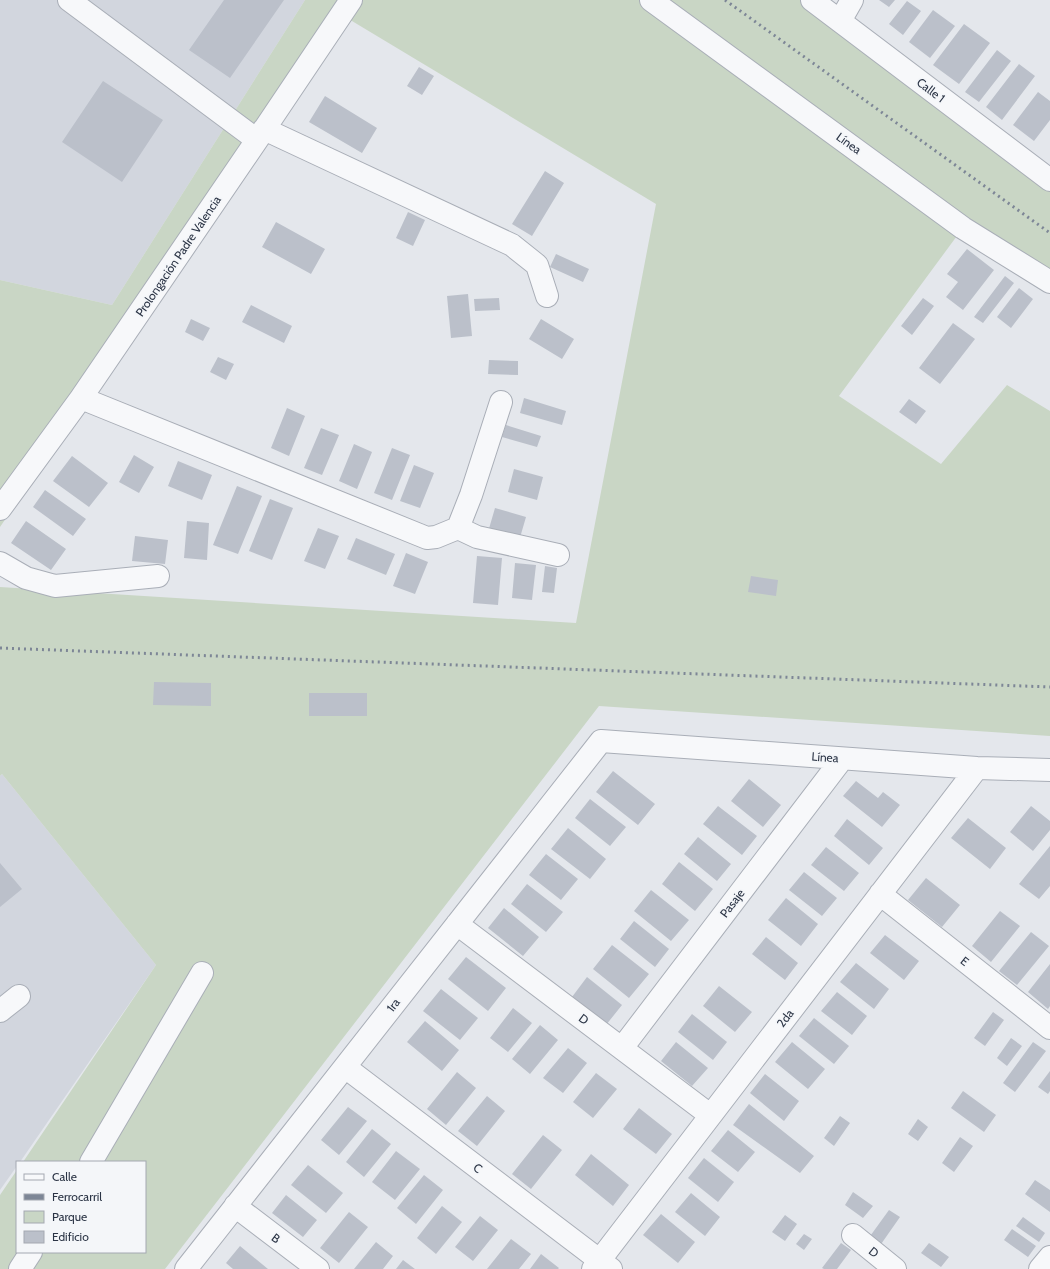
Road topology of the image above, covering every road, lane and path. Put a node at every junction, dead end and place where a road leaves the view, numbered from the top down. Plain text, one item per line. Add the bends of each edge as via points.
1 (69, 0) edge
2 (351, 0) edge
3 (651, 0) edge
4 (812, 0) edge
5 (852, 0) edge
6 (840, 21) junction
7 (261, 135) junction
8 (1050, 180) edge
9 (1050, 282) edge
10 (547, 296) dead end
11 (81, 398) junction
12 (501, 402) dead end
13 (0, 509) edge
14 (458, 528) junction
15 (558, 555) dead end
16 (0, 563) edge
17 (158, 576) dead end
18 (601, 741) joint
19 (842, 758) junction
20 (978, 768) junction
21 (1050, 770) edge
22 (880, 894) junction
23 (457, 924) junction
24 (202, 973) dead end
25 (19, 996) dead end
26 (0, 1011) edge
27 (1050, 1028) edge
28 (622, 1048) junction
29 (345, 1067) junction
30 (710, 1115) junction
31 (92, 1161) edge
32 (235, 1206) junction
33 (853, 1235) dead end
34 (30, 1253) edge
35 (1050, 1257) edge
36 (601, 1266) edge
37 (20, 1269) edge
38 (186, 1269) edge
39 (318, 1269) edge
40 (895, 1269) edge
41 (1040, 1269) edge

1 - 7 street
2 - 7 street, Prolongación Padre Valencia
3 - 9 street, Línea via 964,228
4 - 6 street, Calle 1
5 - 6 street
6 - 8 street, Calle 1
7 - 10 street via 512,245 537,265
7 - 11 street, Prolongación Padre Valencia
11 - 13 street, Prolongación Padre Valencia
11 - 14 street via 427,538
12 - 14 street
14 - 15 street via 477,537
16 - 17 street via 26,578 55,586
18 - 19 street, Línea
18 - 23 street, 1ra
19 - 20 street, Línea
19 - 28 street, Pasaje
20 - 21 street, Línea
20 - 22 street, 2da
22 - 27 street, E
22 - 30 street, 2da
23 - 28 street, D
23 - 29 street, 1ra
24 - 31 street
25 - 26 street
28 - 30 street, D
29 - 32 street, 1ra
29 - 36 street, C
30 - 36 street, 2da
32 - 38 street, 1ra
32 - 39 street, B
33 - 40 street, D
34 - 37 street
35 - 41 street

